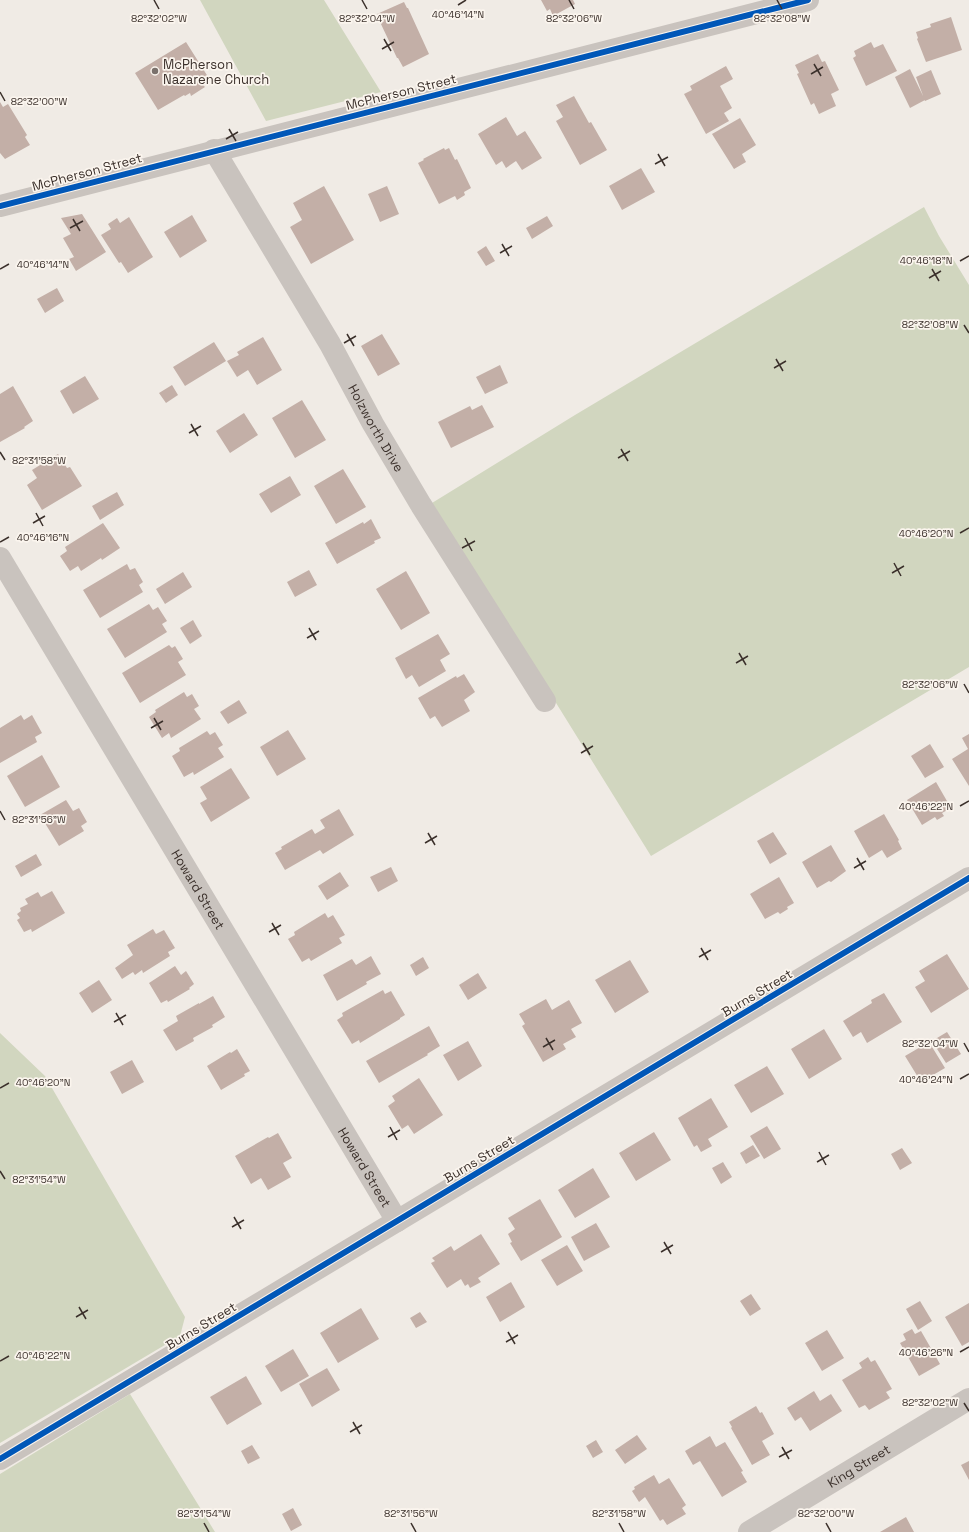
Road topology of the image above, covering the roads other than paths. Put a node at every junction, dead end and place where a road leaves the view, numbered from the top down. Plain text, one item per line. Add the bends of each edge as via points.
1 (808, 0) edge
2 (214, 150) junction
3 (0, 206) edge
4 (0, 558) edge
5 (545, 701) dead end
6 (969, 878) edge
7 (397, 1221) junction
8 (969, 1399) edge
9 (0, 1459) edge
10 (749, 1532) edge

1 - 2 street, McPherson Street
2 - 3 street, McPherson Street
2 - 5 street, Holzworth Drive via 330,344 372,424 417,499
4 - 7 street, Howard Street
6 - 7 street, Burns Street
7 - 9 street, Burns Street
8 - 10 street, King Street

